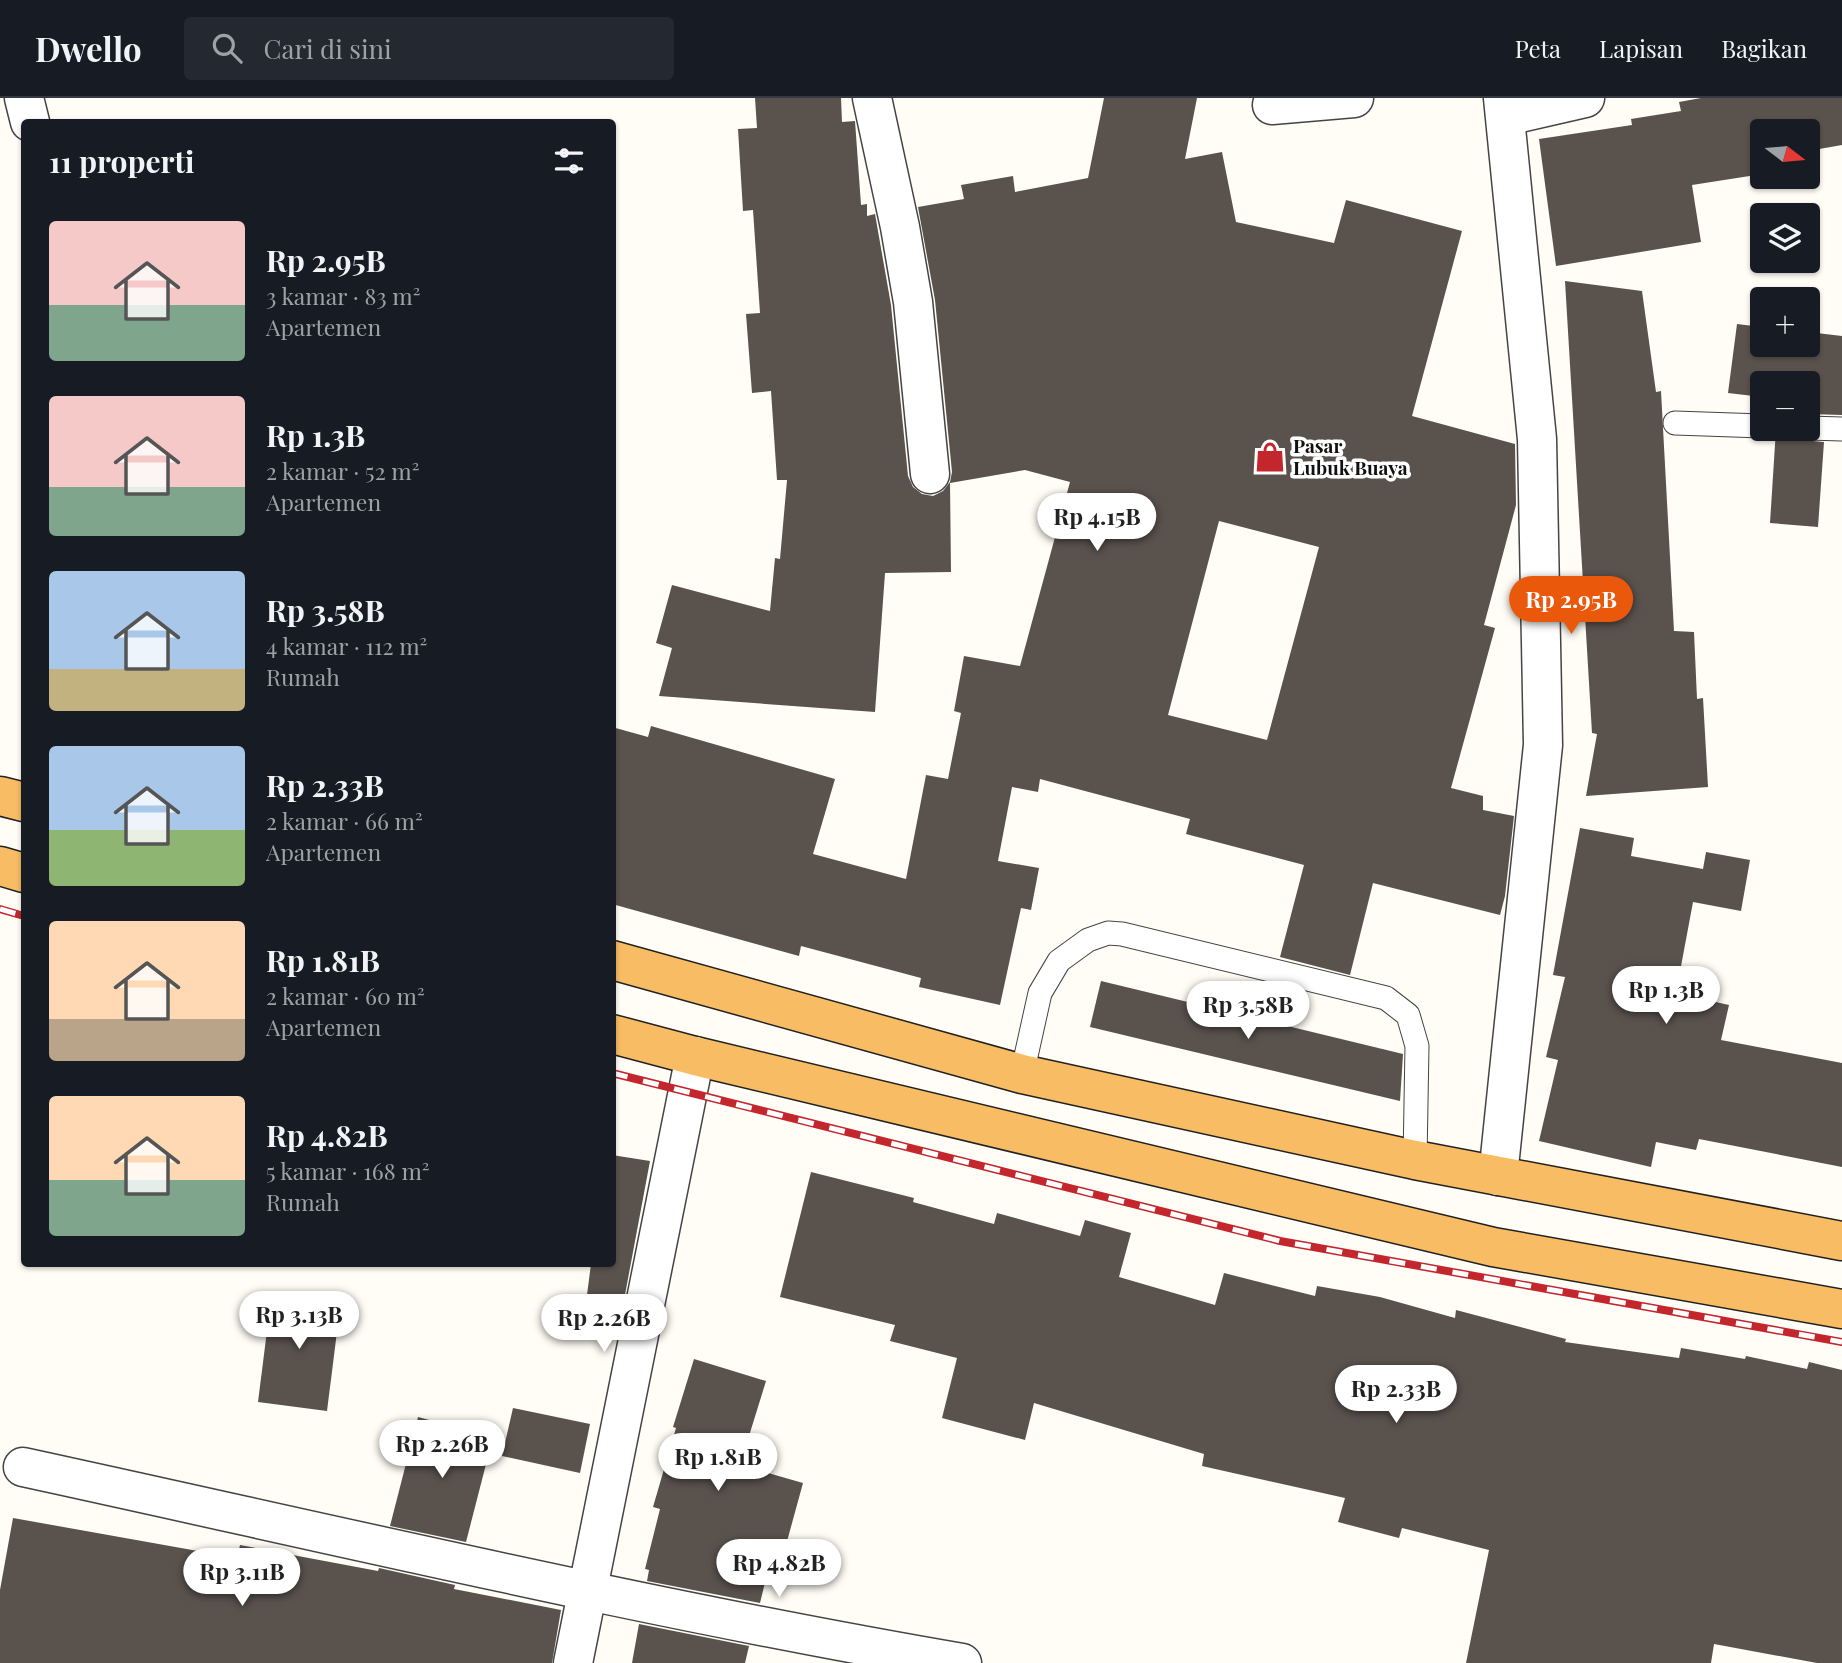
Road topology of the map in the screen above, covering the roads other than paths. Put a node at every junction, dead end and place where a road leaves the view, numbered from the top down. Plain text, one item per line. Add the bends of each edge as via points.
1 (24, 98) edge
2 (873, 98) edge
3 (1354, 98) edge
4 (1585, 98) edge
5 (1272, 105) dead end
6 (1504, 107) edge
7 (29, 119) edge
8 (1675, 423) dead end
9 (1750, 426) edge
10 (1820, 428) edge
11 (1842, 429) edge
12 (930, 474) dead end
13 (0, 796) edge
14 (21, 801) edge
15 (0, 866) edge
16 (21, 872) edge
17 (616, 961) edge
18 (616, 1035) edge
19 (695, 1056) junction
20 (1022, 1074) junction
21 (1415, 1160) junction
22 (1498, 1176) junction
23 (1842, 1241) edge
24 (1842, 1309) edge
25 (12, 1467) edge
26 (586, 1591) junction
27 (873, 1656) edge
28 (573, 1663) edge
29 (962, 1663) edge

1 - 7 street
2 - 12 street via 913,302
3 - 5 street
4 - 6 street
6 - 22 street via 1537,439 1543,745
8 - 9 lane
10 - 11 lane
13 - 14 highway
15 - 16 highway
17 - 20 highway
18 - 19 highway
19 - 24 highway via 1493,1247
19 - 26 street
20 - 21 highway
20 - 21 lane via 1040,993 1059,961 1088,940 1122,934 1386,998 1408,1015 1417,1046
21 - 22 highway
22 - 23 highway
25 - 26 street
26 - 27 street
26 - 28 street
27 - 29 street

